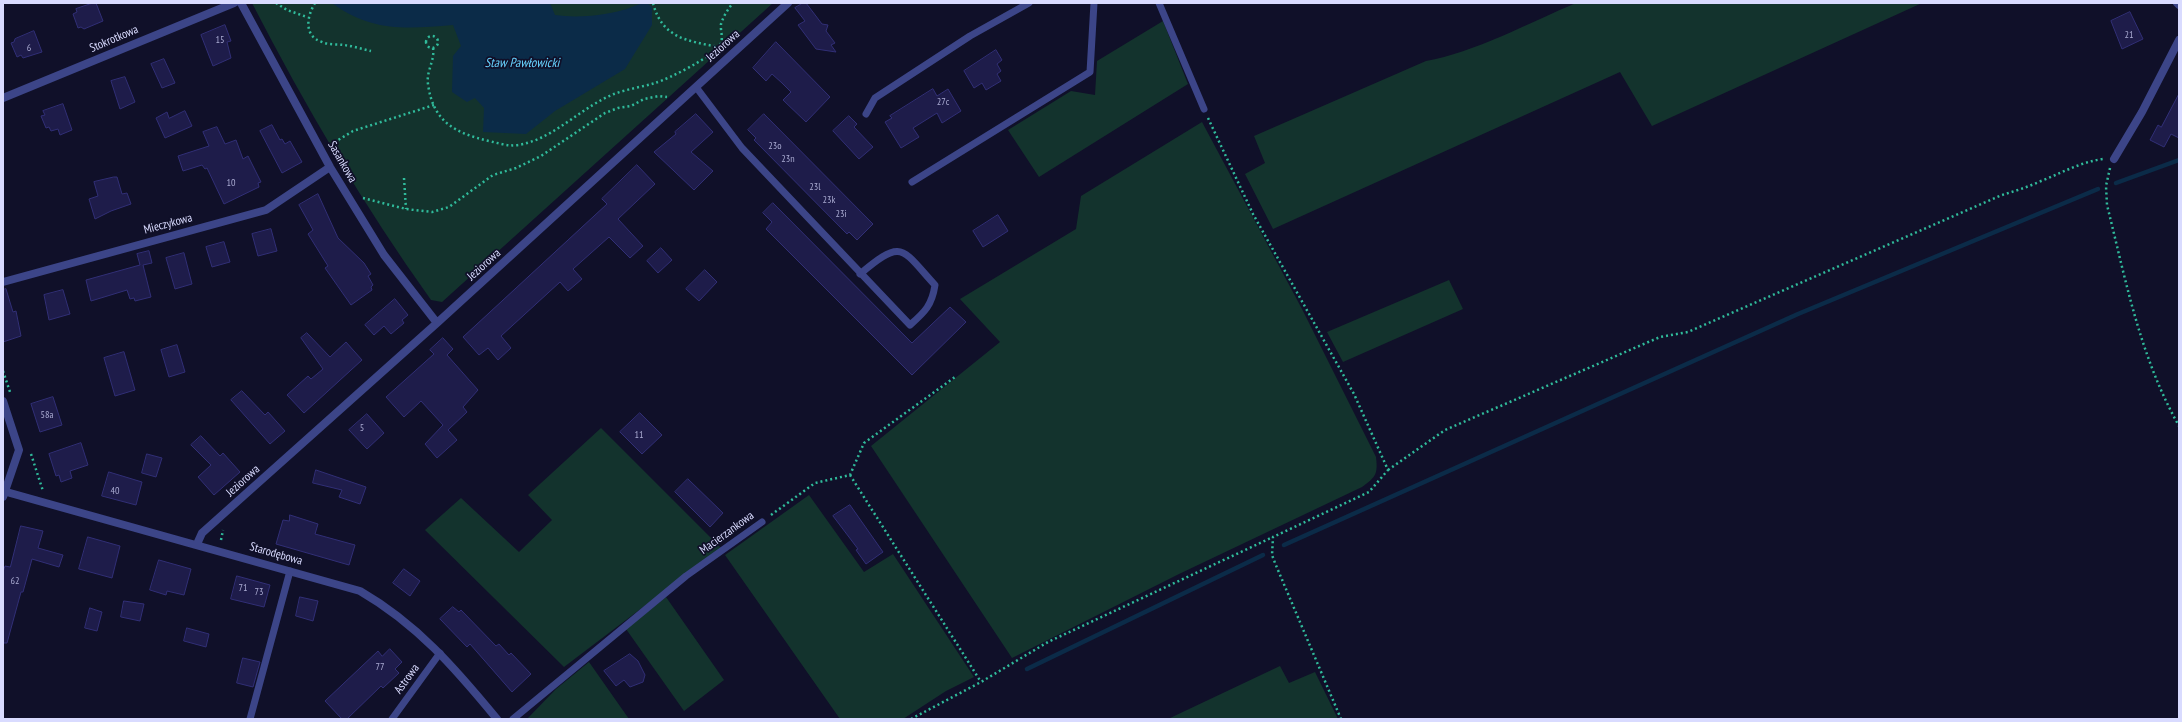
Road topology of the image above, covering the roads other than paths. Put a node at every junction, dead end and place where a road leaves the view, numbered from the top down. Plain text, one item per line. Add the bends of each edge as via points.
1 (234, 3) edge
2 (241, 3) edge
3 (788, 3) edge
4 (1029, 3) edge
5 (1094, 3) edge
6 (1159, 3) edge
7 (2179, 40) edge
8 (696, 87) junction
9 (3, 98) edge
10 (1204, 109) road end
11 (866, 114) dead end
12 (2114, 159) road end
13 (330, 166) junction
14 (912, 182) dead end
15 (860, 274) junction
16 (3, 282) edge
17 (437, 323) junction
18 (3, 400) edge
19 (4, 493) edge
20 (762, 522) road end
21 (197, 544) junction
22 (290, 571) junction
23 (440, 652) junction
24 (250, 719) edge
25 (392, 719) edge
26 (497, 719) edge
27 (513, 719) edge

1 - 9 street, Stokrotkowa
2 - 13 street, Sasankowa
3 - 8 street, Jeziorowa
4 - 11 lane via 970,36 875,98
5 - 14 lane via 1090,72
6 - 10 lane
7 - 12 street via 2142,112
8 - 15 lane via 742,148
8 - 17 street, Jeziorowa
13 - 16 street, Mieczykowa via 266,210
13 - 17 street, Sasankowa via 384,255
15 - 15 lane via 910,325 933,300 935,285 905,252 894,251 882,256
17 - 21 street, Jeziorowa via 202,533
18 - 19 street via 19,450
19 - 21 street, Starodębowa
20 - 27 lane, Macierzankowa via 686,576
21 - 22 street, Starodębowa
22 - 23 street, Starodębowa via 360,591 387,607
22 - 24 lane
23 - 25 lane, Astrowa
23 - 26 street, Starodębowa

